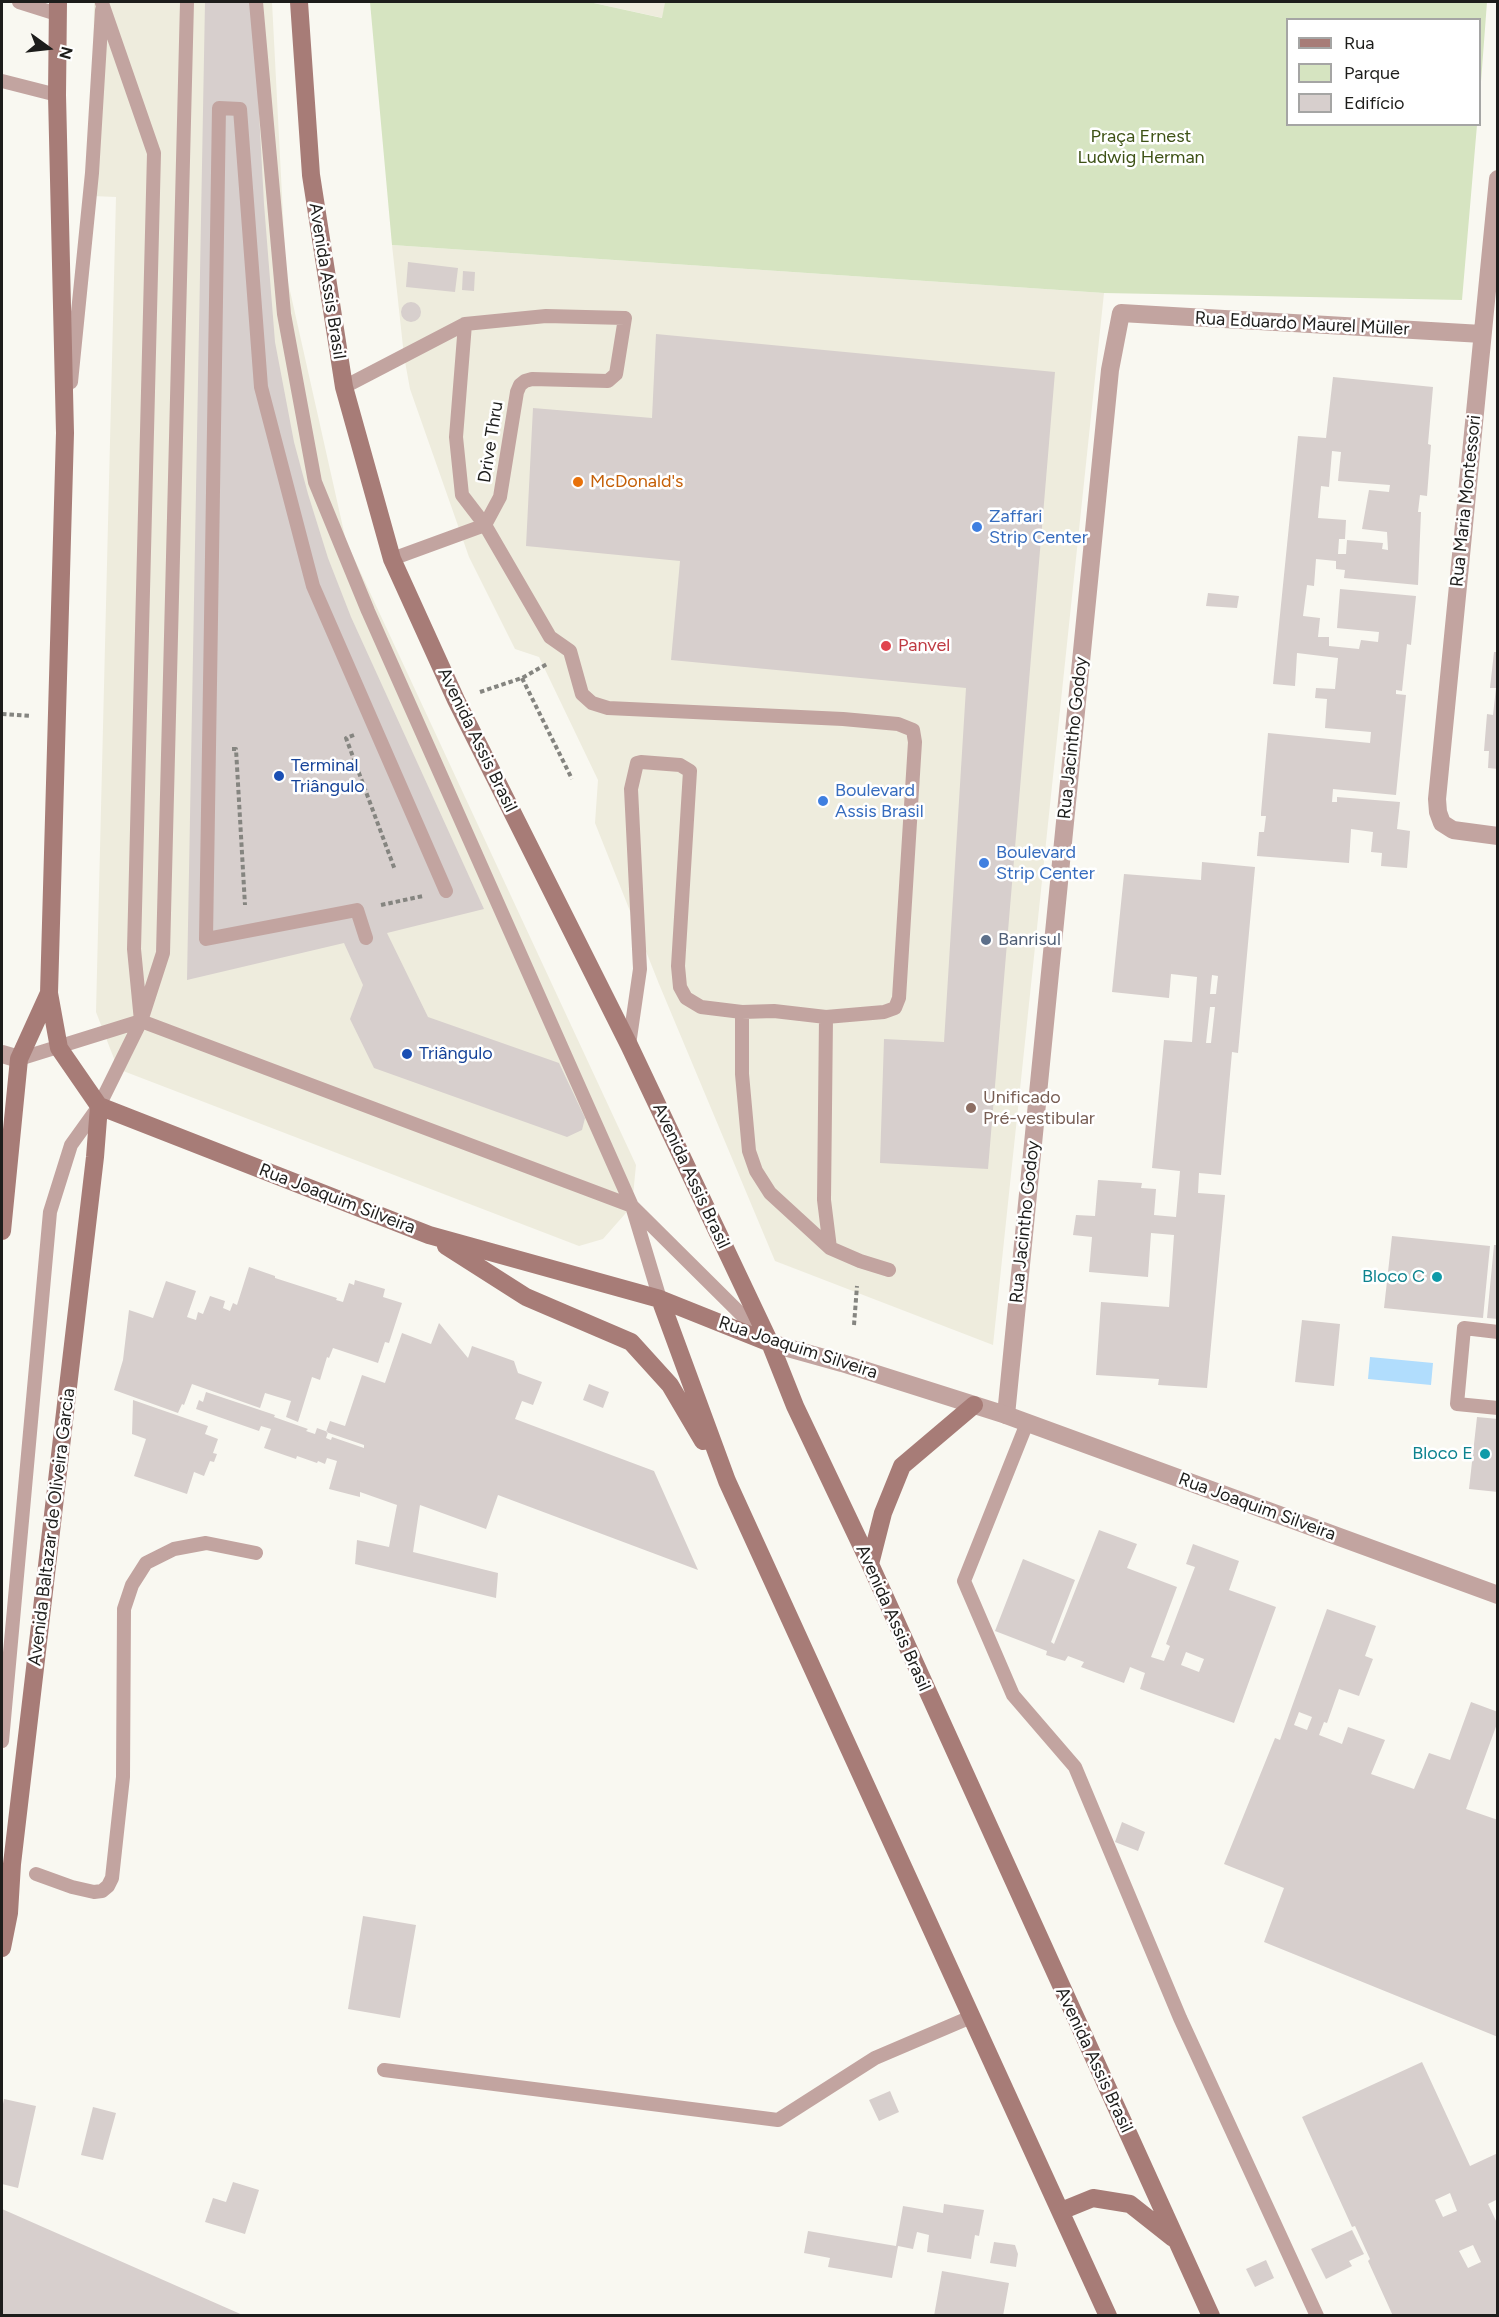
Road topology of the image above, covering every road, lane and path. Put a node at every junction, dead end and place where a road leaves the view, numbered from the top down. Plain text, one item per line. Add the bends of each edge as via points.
1 (19, 2) edge
2 (102, 2) edge
3 (187, 2) edge
4 (256, 2) edge
5 (299, 2) edge
6 (57, 8) edge
7 (2, 81) edge
8 (57, 95) junction
9 (1497, 179) edge
10 (1121, 313) joint
11 (465, 324) junction
12 (1482, 334) junction
13 (344, 387) junction
14 (65, 433) junction
15 (485, 525) junction
16 (392, 559) junction
17 (456, 700) junction
18 (374, 727) junction
19 (208, 750) junction
20 (572, 779) dead end
21 (1497, 836) edge
22 (395, 870) dead end
23 (446, 891) joint
24 (244, 905) dead end
25 (357, 910) junction
26 (366, 938) dead end
27 (49, 993) junction
28 (742, 1012) junction
29 (826, 1017) junction
30 (141, 1021) junction
31 (629, 1045) junction
32 (59, 1048) junction
33 (10, 1057) edge
34 (99, 1106) junction
35 (6, 1146) edge
36 (632, 1206) junction
37 (2, 1231) edge
38 (429, 1235) junction
39 (830, 1248) junction
40 (860, 1261) junction
41 (889, 1270) dead end
42 (660, 1299) junction
43 (854, 1324) dead end
44 (1497, 1332) edge
45 (770, 1343) junction
46 (974, 1405) junction
47 (1497, 1408) edge
48 (1006, 1415) junction
49 (1027, 1423) junction
50 (727, 1481) junction
51 (256, 1553) dead end
52 (870, 1564) junction
53 (1497, 1595) edge
54 (2, 1741) edge
55 (7, 1863) edge
56 (36, 1874) dead end
57 (2, 1883) edge
58 (2, 1948) edge
59 (971, 2016) junction
60 (384, 2070) dead end
61 (1061, 2211) junction
62 (1177, 2240) junction
63 (1108, 2316) edge
64 (1211, 2316) edge
65 (1317, 2316) edge

1 - 6 lane
2 - 14 lane via 92,173
2 - 30 lane via 154,153 134,949
3 - 30 lane via 163,953
4 - 36 lane via 284,314 315,482 368,611
5 - 13 main road, Avenida Assis Brasil via 311,175
6 - 8 main road
7 - 8 lane
8 - 14 main road
9 - 12 street, Rua Maria Montessori
10 - 12 street, Rua Eduardo Maurel Müller
10 - 48 street, Rua Jacintho Godoy via 1110,370
11 - 13 lane
11 - 15 lane via 456,437 462,495
11 - 15 lane, Drive Thru via 546,316 625,318 612,379 532,379 520,385 500,497
12 - 21 street, Rua Maria Montessori via 1437,799 1442,823 1453,830
13 - 16 main road, Avenida Assis Brasil
14 - 27 main road
15 - 16 lane
15 - 29 lane via 550,637 570,651 582,693 592,703 608,708 898,724 913,730 898,1004 884,1012
16 - 17 main road, Avenida Assis Brasil
17 - 20 path via 522,678
17 - 31 main road, Avenida Assis Brasil
18 - 19 lane via 313,586 261,387 240,109 219,108
18 - 22 path via 346,738
18 - 23 lane
19 - 24 path via 236,749
19 - 25 lane via 206,939
23 - 25 path
25 - 26 lane
27 - 32 main road
27 - 33 main road
28 - 29 lane
28 - 31 lane via 701,1007 686,998 680,987 690,771 681,765 638,762 631,789 640,969
28 - 39 lane via 742,1074 749,1151 756,1171 770,1193
29 - 39 lane via 824,1200
30 - 32 lane
30 - 34 lane
30 - 36 lane
31 - 45 main road, Avenida Assis Brasil
32 - 33 lane
32 - 34 main road
33 - 35 main road
34 - 38 main road, Rua Joaquim Silveira
34 - 54 lane via 72,1145 50,1212
34 - 55 main road, Avenida Baltazar de Oliveira Garcia
35 - 37 main road
36 - 42 lane
36 - 45 lane
38 - 42 main road, Rua Joaquim Silveira
38 - 50 main road via 526,1297 631,1342 670,1385
39 - 40 lane
40 - 41 lane
40 - 43 path
42 - 45 main road, Rua Joaquim Silveira
42 - 50 main road
44 - 47 lane via 1464,1328 1456,1404
45 - 46 street, Rua Joaquim Silveira
45 - 52 main road, Avenida Assis Brasil via 795,1406
46 - 48 street, Rua Joaquim Silveira
46 - 52 main road via 902,1466 883,1513
48 - 49 street, Rua Joaquim Silveira
49 - 53 street, Rua Joaquim Silveira
49 - 65 lane via 964,1581 1013,1695 1075,1767 1180,2018
50 - 59 main road
51 - 56 lane via 206,1543 174,1549 146,1563 132,1585 124,1609 123,1777 112,1878 102,1891 94,1892
52 - 62 main road, Avenida Assis Brasil
55 - 57 lane
55 - 58 main road, Avenida Baltazar de Oliveira Garcia via 9,1913
59 - 60 lane via 875,2058 778,2120
59 - 61 main road
61 - 62 main road via 1093,2198 1130,2204
61 - 63 main road
62 - 64 main road, Avenida Assis Brasil

